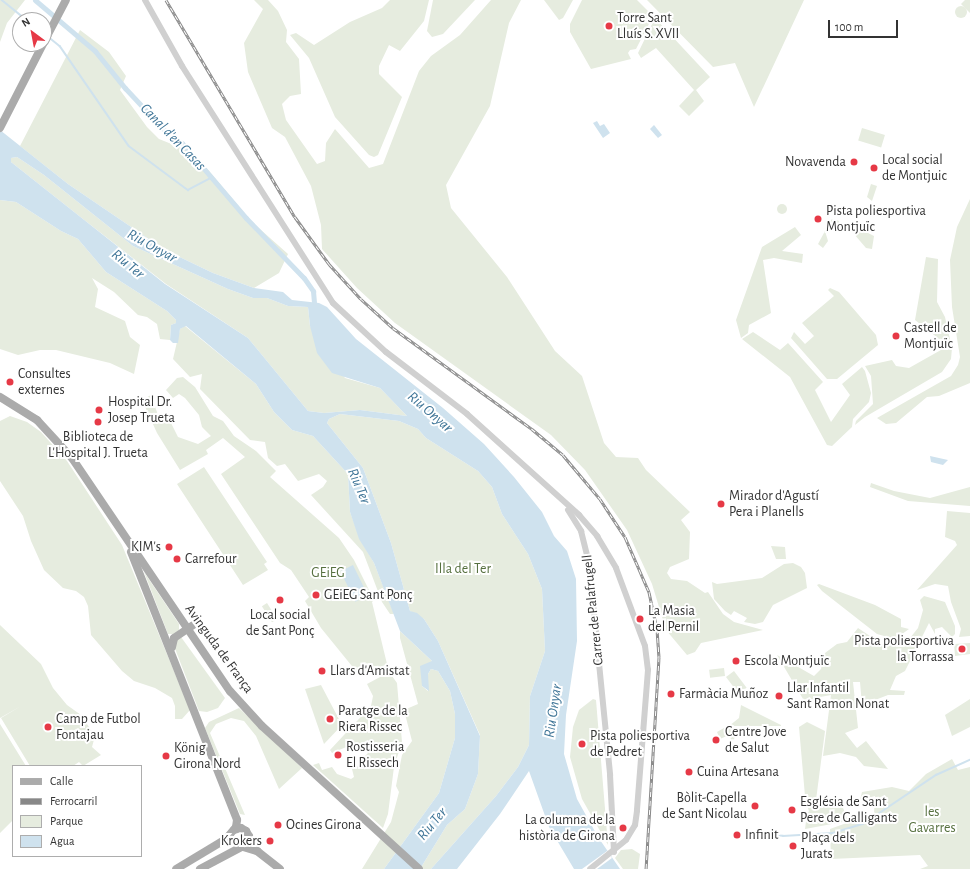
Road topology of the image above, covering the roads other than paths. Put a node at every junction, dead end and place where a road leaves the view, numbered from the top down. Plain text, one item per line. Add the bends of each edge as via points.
1 (66, 0) edge
2 (145, 0) edge
3 (60, 5) edge
4 (52, 20) edge
5 (52, 24) edge
6 (35, 52) edge
7 (39, 52) edge
8 (0, 121) edge
9 (0, 128) edge
10 (0, 397) edge
11 (563, 504) junction
12 (124, 534) junction
13 (187, 628) junction
14 (176, 636) junction
15 (196, 643) junction
16 (173, 652) junction
17 (232, 833) junction
18 (242, 847) junction
19 (612, 853) junction
20 (176, 869) edge
21 (200, 869) edge
22 (280, 869) edge
23 (419, 869) edge
24 (590, 869) edge

1 - 3 main road
2 - 11 street via 182,66 333,303 386,352 467,414
3 - 4 main road
3 - 5 main road
6 - 8 main road
7 - 9 main road
10 - 12 main road, Avinguda de França via 37,420 56,439 83,473
11 - 19 street, Carrer de Palafrugell via 579,526 588,556 605,722
11 - 19 street via 579,515 597,536 622,579 644,646 648,670 635,825
12 - 13 main road, Avinguda de França
12 - 16 main road, Avinguda de França
13 - 14 main road
13 - 15 main road, Avinguda de França
13 - 15 main road via 198,622 193,634
14 - 15 main road via 184,636
14 - 16 main road via 172,641
15 - 23 main road, Avinguda de França via 230,691 249,712
16 - 17 main road, Avinguda de França via 236,817
17 - 18 main road via 231,843
17 - 18 main road via 241,828 248,834 249,842
17 - 20 main road
18 - 21 main road
18 - 22 main road via 257,851
19 - 24 street

